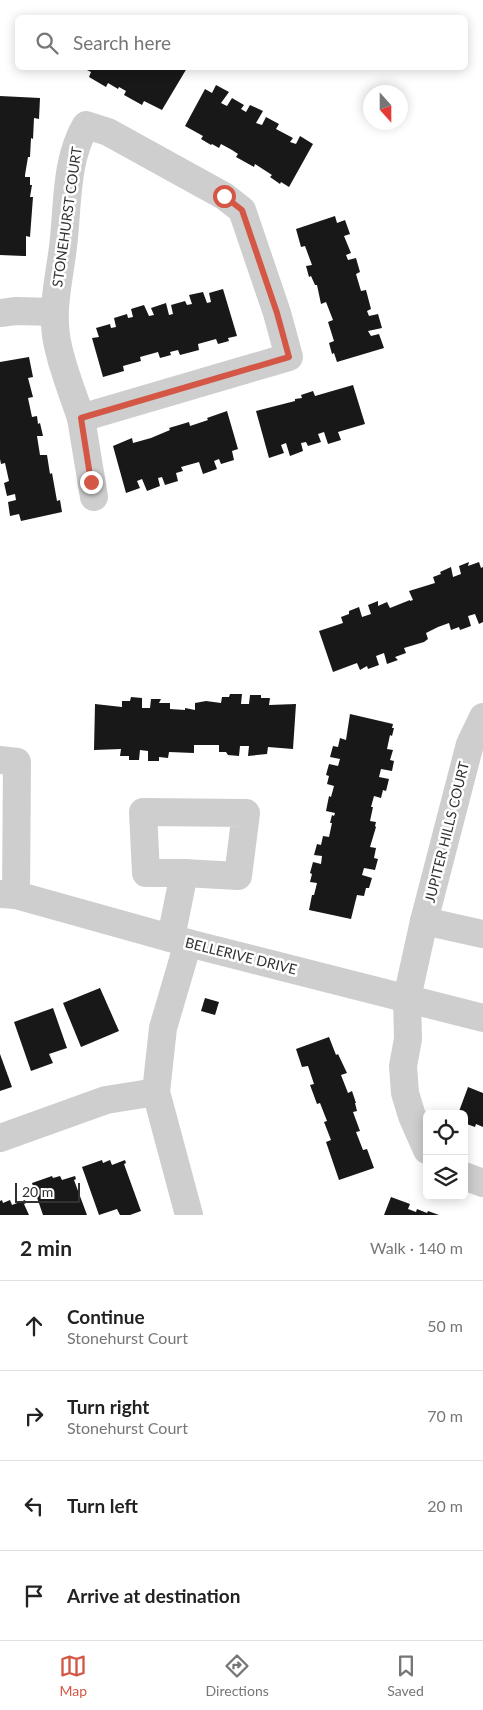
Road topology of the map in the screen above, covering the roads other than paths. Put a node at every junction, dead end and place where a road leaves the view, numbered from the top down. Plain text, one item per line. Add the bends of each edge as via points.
1 (54, 312) junction
2 (0, 313) edge
3 (81, 418) junction
4 (94, 497) dead end
5 (483, 717) edge
6 (0, 760) edge
7 (184, 873) dead end
8 (8, 894) edge
9 (424, 921) junction
10 (483, 934) edge
11 (180, 940) junction
12 (406, 998) junction
13 (483, 1018) edge
14 (156, 1092) junction
15 (0, 1138) edge
16 (423, 1141) edge
17 (468, 1177) edge
18 (483, 1183) edge
19 (189, 1215) edge

1 - 2 street
1 - 3 street, STONEHURST COURT via 58,346
1 - 3 street, STONEHURST COURT via 70,179 78,138 86,125 108,132 224,196 242,210 289,357
3 - 4 street
5 - 9 street, JUPITER HILLS COURT via 470,744
6 - 8 street via 17,762
7 - 11 street
8 - 11 street, BELLERIVE DRIVE
9 - 10 street, JUPITER HILLS COURT
9 - 12 street, JUPITER HILLS COURT
11 - 12 street, BELLERIVE DRIVE
11 - 14 street via 163,1028
12 - 13 street, BELLERIVE DRIVE
12 - 16 street, JUPITER HILLS COURT via 405,1093
14 - 15 street via 106,1100
14 - 19 street
17 - 18 street

